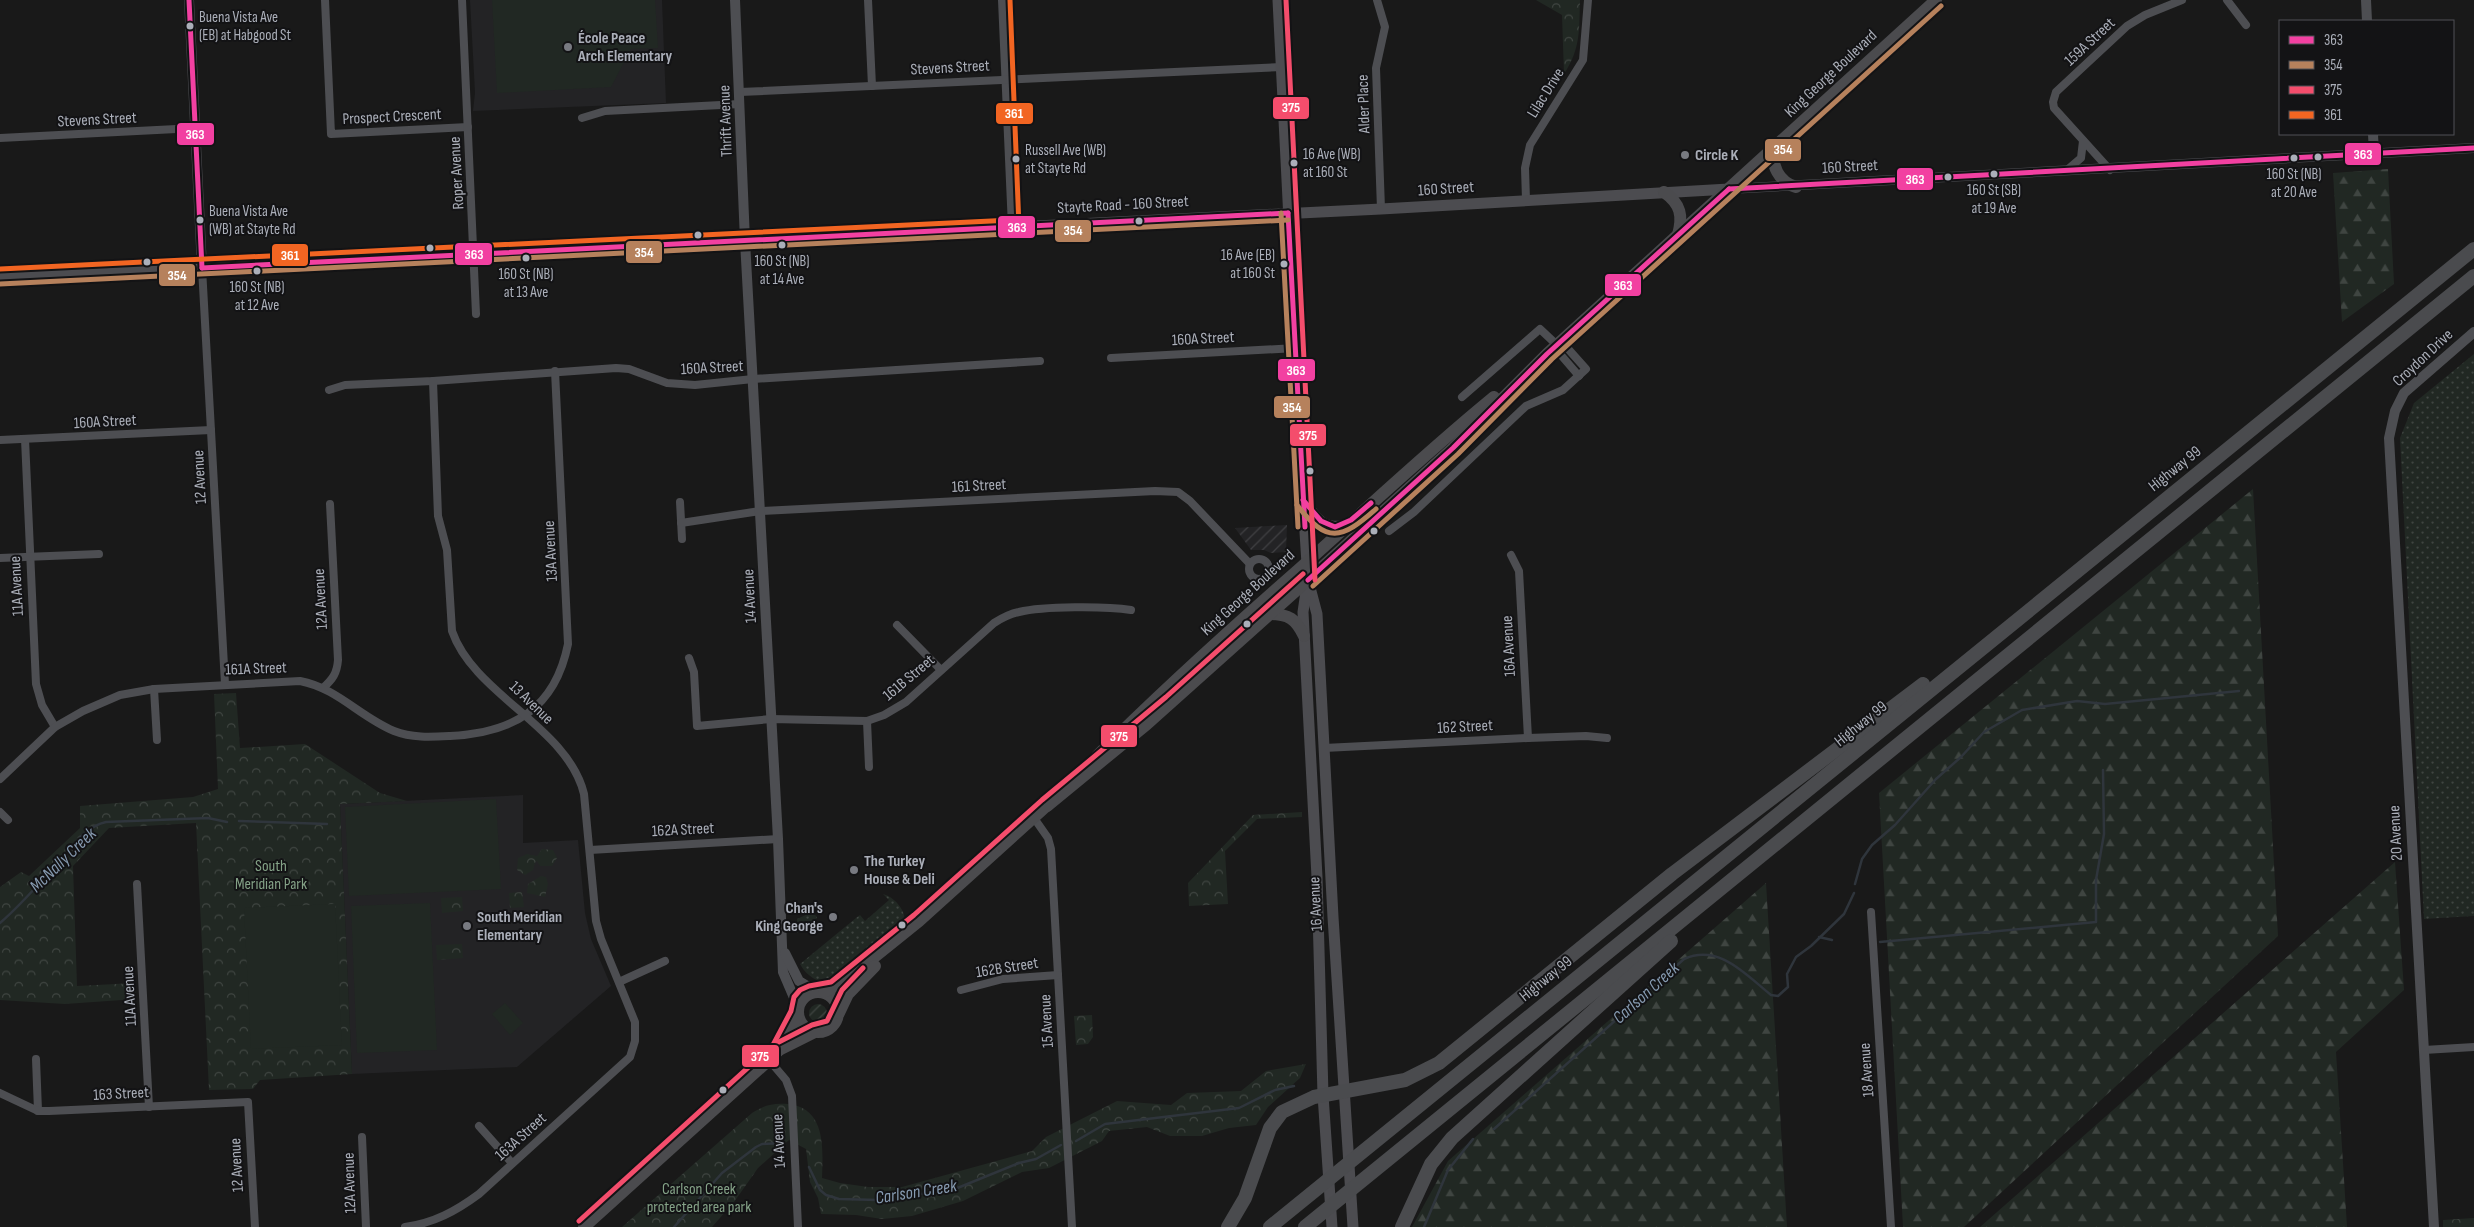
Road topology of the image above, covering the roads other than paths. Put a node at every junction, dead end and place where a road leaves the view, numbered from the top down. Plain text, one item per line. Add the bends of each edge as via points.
1 (189, 0) edge
2 (325, 0) edge
3 (462, 0) edge
4 (735, 0) edge
5 (868, 0) edge
6 (1002, 0) edge
7 (1278, 0) edge
8 (1378, 0) edge
9 (1588, 0) edge
10 (1936, 0) edge
11 (2182, 0) edge
12 (2227, 0) edge
13 (2366, 0) edge
14 (2367, 20) edge
15 (2246, 25) dead end
16 (1282, 66) junction
17 (1006, 80) junction
18 (872, 86) junction
19 (740, 92) junction
20 (740, 104) junction
21 (582, 118) dead end
22 (196, 128) junction
23 (468, 128) junction
24 (2373, 135) edge
25 (0, 138) edge
26 (2083, 141) junction
27 (1775, 148) junction
28 (2474, 148) edge
29 (2374, 154) junction
30 (2110, 170) junction
31 (2062, 172) junction
32 (1796, 187) junction
33 (1730, 189) junction
34 (1664, 192) junction
35 (1526, 200) junction
36 (1381, 209) junction
37 (1288, 213) junction
38 (1012, 227) junction
39 (1678, 235) junction
40 (745, 241) junction
41 (2474, 249) edge
42 (473, 254) junction
43 (202, 268) junction
44 (2474, 276) edge
45 (0, 277) edge
46 (476, 314) dead end
47 (2474, 332) edge
48 (1555, 347) junction
49 (1296, 348) junction
50 (1112, 358) dead end
51 (1040, 361) dead end
52 (555, 371) junction
53 (1579, 376) junction
54 (753, 379) junction
55 (433, 381) junction
56 (329, 390) dead end
57 (1462, 396) dead end
58 (211, 430) junction
59 (2389, 438) joint
60 (25, 439) junction
61 (0, 440) edge
62 (1303, 500) junction
63 (680, 502) dead end
64 (330, 504) dead end
65 (760, 511) junction
66 (681, 523) junction
67 (1346, 526) junction
68 (1389, 531) dead end
69 (682, 539) dead end
70 (99, 554) dead end
71 (1510, 555) dead end
72 (29, 557) junction
73 (0, 558) edge
74 (1307, 561) junction
75 (1250, 564) dead end
76 (1308, 580) junction
77 (2052, 592) junction
78 (1132, 610) dead end
79 (1269, 614) junction
80 (897, 625) dead end
81 (1304, 636) junction
82 (688, 658) dead end
83 (941, 670) junction
84 (225, 684) junction
85 (323, 688) junction
86 (154, 689) junction
87 (525, 716) junction
88 (771, 720) junction
89 (867, 721) junction
90 (55, 727) junction
91 (1309, 730) junction
92 (1528, 738) junction
93 (1607, 738) dead end
94 (157, 740) dead end
95 (1324, 748) junction
96 (869, 767) dead end
97 (0, 779) edge
98 (1047, 806) junction
99 (0, 812) edge
100 (1034, 818) junction
101 (8, 820) dead end
102 (1806, 820) junction
103 (778, 839) junction
104 (590, 850) junction
105 (1317, 877) junction
106 (137, 884) dead end
107 (1872, 912) dead end
108 (1332, 917) junction
109 (918, 921) junction
110 (783, 950) junction
111 (665, 961) dead end
112 (1058, 975) junction
113 (619, 982) junction
114 (961, 990) dead end
115 (820, 992) junction
116 (798, 1010) junction
117 (839, 1013) junction
118 (814, 1032) junction
119 (635, 1041) joint
120 (2474, 1047) edge
121 (779, 1050) junction
122 (2424, 1050) junction
123 (36, 1059) dead end
124 (770, 1060) junction
125 (1345, 1090) junction
126 (0, 1093) edge
127 (1323, 1095) junction
128 (248, 1102) joint
129 (149, 1106) junction
130 (38, 1111) junction
131 (479, 1126) dead end
132 (362, 1137) dead end
133 (512, 1163) junction
134 (1353, 1225) edge
135 (255, 1227) edge
136 (366, 1227) edge
137 (405, 1227) edge
138 (584, 1227) edge
139 (798, 1227) edge
140 (1072, 1227) edge
141 (1228, 1227) edge
142 (1270, 1227) edge
143 (1305, 1227) edge
144 (1332, 1227) edge
145 (1402, 1227) edge
146 (1891, 1227) edge
147 (2434, 1227) edge

1 - 22 street
2 - 23 street, Prospect Crescent via 331,134
3 - 23 street, Roper Avenue
4 - 19 street, Thrift Avenue
5 - 18 street
6 - 17 street
7 - 16 main road, 16 Avenue
8 - 36 street, Alder Place via 1385,27 1376,68
9 - 35 street, Lilac Drive via 1583,60 1530,145 1525,168
10 - 27 main road, King George Boulevard
11 - 26 street, 159A Street via 2127,26 2056,92 2054,108
12 - 15 street
13 - 14 street
16 - 17 street, Stevens Street
16 - 37 main road, 16 Avenue
17 - 18 street, Stevens Street
17 - 38 street
18 - 19 street, Stevens Street
19 - 20 street, Thrift Avenue
20 - 21 street via 605,111
20 - 40 street, Thrift Avenue
22 - 25 street, Stevens Street
22 - 43 street
23 - 42 street, Roper Avenue
24 - 29 street
26 - 30 street
26 - 31 street via 2081,158
27 - 32 main road via 1776,170 1787,184
27 - 33 main road, King George Boulevard
28 - 29 street, 160 Street
29 - 30 street, 160 Street
30 - 31 street, 160 Street
31 - 32 street, 160 Street
32 - 33 street, 160 Street
33 - 34 main road, 160 Street
33 - 39 main road, King George Boulevard
34 - 35 main road, 160 Street
34 - 39 main road via 1680,208
35 - 36 main road, 160 Street
36 - 37 main road, 160 Street
37 - 38 main road, Stayte Road - 160 Street
37 - 49 main road, 16 Avenue
38 - 40 main road, Stayte Road - 160 Street
39 - 48 main road, King George Boulevard
40 - 42 main road, Stayte Road - 160 Street
40 - 54 street, 14 Avenue
41 - 77 highway, Highway 99
42 - 43 main road, Stayte Road - 160 Street
42 - 46 street
43 - 45 main road, Stayte Road - 160 Street
43 - 58 street, 12 Avenue
44 - 102 highway
47 - 59 street, Croydon Drive via 2404,393 2395,410
48 - 53 street
48 - 53 street via 1586,369
48 - 57 street via 1540,329
48 - 67 main road, King George Boulevard via 1443,438
48 - 76 main road, King George Boulevard via 1453,448
49 - 50 street, 160A Street
49 - 62 main road, 16 Avenue
51 - 54 street, 160A Street
52 - 54 street, 160A Street via 629,369 681,385
52 - 55 street, 160A Street
52 - 87 street, 13A Avenue via 568,644 556,680 537,706
53 - 68 street via 1563,390 1526,406 1414,512
54 - 65 street, 14 Avenue
55 - 56 street, 160A Street via 345,385
55 - 87 street, 13 Avenue via 438,516 447,550 452,631 467,658
58 - 60 street, 160A Street
58 - 84 street, 12 Avenue
59 - 122 street, 20 Avenue
60 - 61 street, 160A Street
60 - 72 street, 11A Avenue
62 - 67 main road via 1315,518 1326,525 1333,528
62 - 74 main road, 16 Avenue
63 - 66 street
64 - 85 street, 12A Avenue via 338,660 333,679
65 - 66 street, 161 Street
65 - 75 street, 161 Street via 1178,492
65 - 88 street, 14 Avenue
66 - 69 street
67 - 74 main road, King George Boulevard
70 - 72 street
71 - 92 street, 16A Avenue via 1519,571
72 - 73 street
72 - 90 street, 11A Avenue via 36,684 42,705
74 - 76 main road, 16 Avenue
74 - 98 main road, King George Boulevard via 1161,693
76 - 79 main road, King George Boulevard
76 - 81 main road, 16 Avenue via 1303,612
76 - 95 main road, 16 Avenue via 1317,614
77 - 125 highway via 1704,850 1439,1063 1396,1083
77 - 142 highway, Highway 99
78 - 83 street, 161B Street via 1030,610 1011,614 994,623
79 - 81 main road via 1289,615
79 - 98 main road, King George Boulevard via 1153,719
80 - 83 street
81 - 91 main road, 16 Avenue
82 - 88 street, 161B Street via 694,672 697,726
83 - 89 street, 161B Street via 899,707
84 - 85 street, 161A Street via 300,681
84 - 86 street, 161A Street
85 - 87 street, 161A Street via 392,730 416,737 481,734 500,729
86 - 90 street, 161A Street via 107,700
86 - 94 street
87 - 104 street, 13 Avenue via 568,758 580,777
88 - 89 street, 161B Street
88 - 103 street, 14 Avenue
89 - 96 street
90 - 97 street, 161A Street
91 - 95 main road
91 - 105 main road, 16 Avenue
92 - 93 street, 162 Street
92 - 95 street, 162 Street
95 - 108 main road, 16 Avenue
98 - 100 main road, King George Boulevard
99 - 101 street
100 - 109 main road, King George Boulevard
100 - 112 street, 15 Avenue via 1048,838 1051,849
102 - 143 highway
102 - 145 highway via 1452,1138 1432,1164
103 - 104 street, 162A Street
103 - 110 street, 14 Avenue
104 - 113 street, 13 Avenue via 596,921
105 - 108 main road via 1322,882 1326,907
105 - 127 main road, 16 Avenue
106 - 129 street, 11A Avenue
107 - 146 street, 18 Avenue
108 - 125 main road, 16 Avenue
109 - 115 main road, King George Boulevard via 842,983
109 - 117 main road, King George Boulevard via 848,994
110 - 115 street, 14 Avenue via 799,981
110 - 116 street, 14 Avenue via 783,972
111 - 113 street
112 - 114 street, 162B Street via 1003,979
112 - 140 street, 15 Avenue
113 - 119 street, 13 Avenue via 635,1022
115 - 116 main road via 805,996
115 - 117 main road via 835,1000
116 - 118 main road via 803,1026
116 - 121 main road
117 - 118 main road via 828,1030
118 - 121 main road
119 - 133 street, 163A Street via 630,1057
120 - 122 street
121 - 124 main road
122 - 147 street, 20 Avenue
123 - 130 street
124 - 138 main road
124 - 139 street, 14 Avenue via 786,1080 792,1096
125 - 127 highway
125 - 134 main road, 16 Avenue
126 - 130 street, 163 Street
127 - 141 highway via 1292,1106 1276,1119 1266,1137 1245,1198
127 - 144 main road, 16 Avenue
128 - 129 street, 163 Street
128 - 135 street, 12 Avenue
129 - 130 street, 163 Street
131 - 133 street
132 - 136 street, 12A Avenue
133 - 137 street, 163A Street via 462,1207 441,1218

